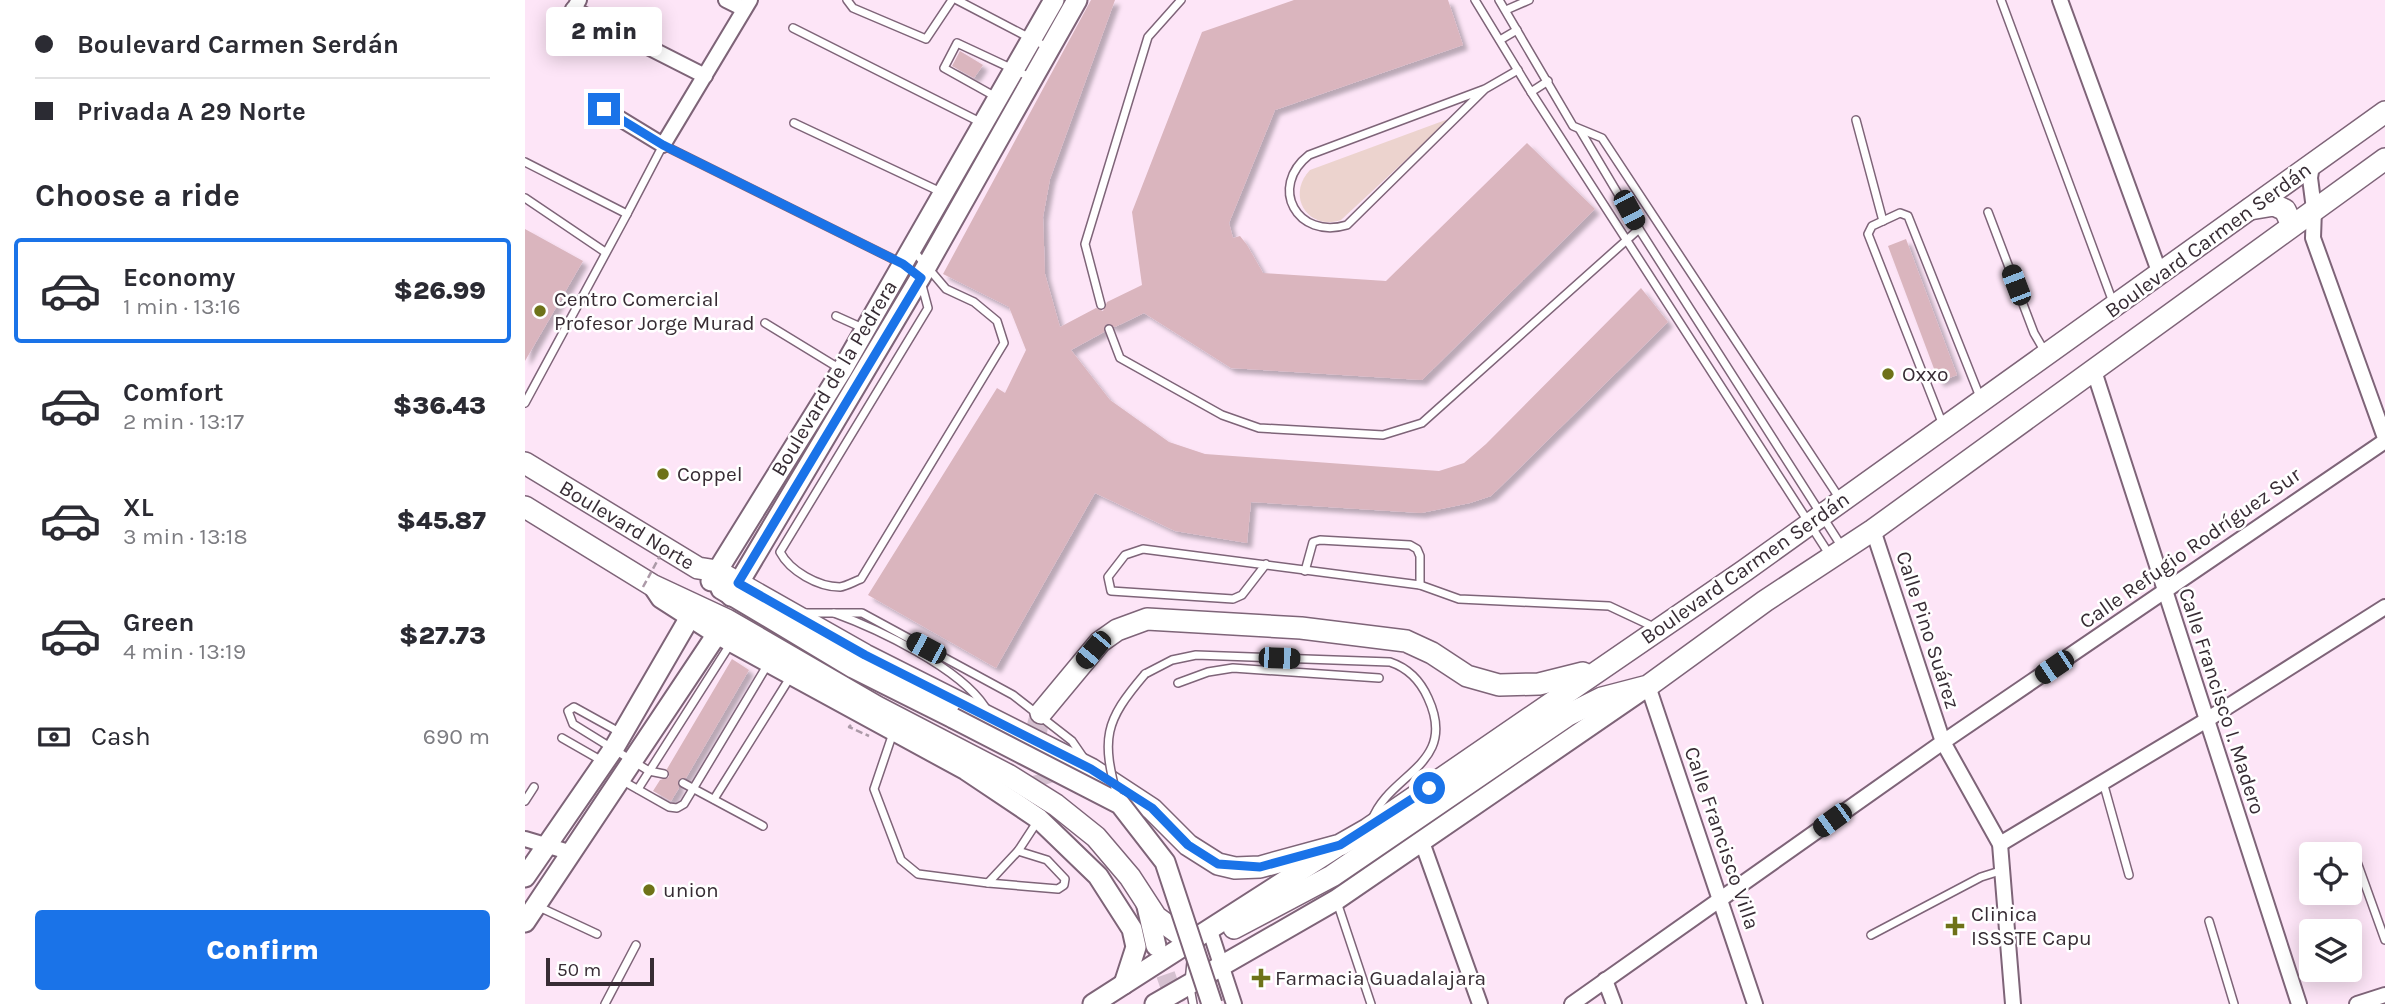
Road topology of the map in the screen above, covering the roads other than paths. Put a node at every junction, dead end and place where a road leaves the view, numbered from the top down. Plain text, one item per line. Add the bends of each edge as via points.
1 (726, 0) edge
2 (847, 0) edge
3 (954, 0) edge
4 (1053, 0) edge
5 (1077, 0) edge
6 (1181, 0) edge
7 (1475, 0) edge
8 (1499, 0) edge
9 (1529, 0) edge
10 (2001, 0) edge
11 (2060, 0) edge
12 (576, 5) edge
13 (747, 5) edge
14 (1506, 10) junction
15 (793, 28) dead end
16 (1517, 30) junction
17 (561, 31) dead end
18 (1032, 37) junction
19 (1500, 40) junction
20 (1050, 49) junction
21 (1014, 68) junction
22 (1518, 70) junction
23 (705, 76) junction
24 (1033, 79) junction
25 (1548, 81) junction
26 (1485, 89) junction
27 (1531, 92) junction
28 (998, 98) junction
29 (604, 109) dead end
30 (2385, 113) edge
31 (1856, 121) dead end
32 (794, 123) dead end
33 (983, 124) junction
34 (1580, 130) junction
35 (1002, 134) junction
36 (663, 145) junction
37 (2385, 159) edge
38 (525, 162) edge
39 (2312, 165) junction
40 (943, 193) junction
41 (525, 198) edge
42 (2314, 209) junction
43 (2248, 210) junction
44 (1988, 212) dead end
45 (627, 214) junction
46 (1883, 221) junction
47 (2292, 225) junction
48 (1639, 229) junction
49 (1627, 243) junction
50 (605, 252) junction
51 (907, 256) junction
52 (924, 272) junction
53 (2159, 274) junction
54 (1101, 305) dead end
55 (2115, 307) junction
56 (836, 316) dead end
57 (765, 323) dead end
58 (865, 330) junction
59 (1109, 330) dead end
60 (2047, 355) junction
61 (842, 370) junction
62 (2094, 371) junction
63 (1982, 401) junction
64 (525, 403) edge
65 (1945, 429) junction
66 (2385, 439) edge
67 (525, 463) edge
68 (1841, 500) junction
69 (525, 507) edge
70 (1816, 518) junction
71 (1873, 530) junction
72 (1838, 554) junction
73 (1266, 564) junction
74 (1305, 571) junction
75 (1744, 571) junction
76 (709, 573) junction
77 (1420, 584) junction
78 (648, 586) junction
79 (734, 589) junction
80 (2164, 591) junction
81 (1765, 601) junction
82 (2385, 607) edge
83 (831, 612) junction
84 (793, 614) junction
85 (689, 617) junction
86 (1660, 630) junction
87 (724, 638) junction
88 (768, 664) junction
89 (1598, 669) junction
90 (791, 676) junction
91 (1379, 678) dead end
92 (1178, 683) dead end
93 (1648, 686) junction
94 (1041, 713) tunnel mouth
95 (988, 718) junction
96 (2205, 721) junction
97 (894, 732) junction
98 (562, 738) dead end
99 (1943, 742) junction
100 (613, 748) junction
101 (641, 766) junction
102 (1091, 769) junction
103 (664, 774) dead end
104 (2103, 782) junction
105 (683, 783) dead end
106 (630, 785) junction
107 (1044, 785) tunnel mouth
108 (534, 787) dead end
109 (694, 787) junction
110 (715, 799) junction
111 (525, 801) edge
112 (1120, 804) junction
113 (1056, 805) junction
114 (1039, 819) junction
115 (762, 826) dead end
116 (1368, 829) junction
117 (525, 839) edge
118 (1422, 842) junction
119 (2000, 844) junction
120 (1340, 845) junction
121 (546, 846) junction
122 (1018, 851) junction
123 (572, 853) junction
124 (2000, 871) junction
125 (2129, 876) dead end
126 (2362, 876) edge
127 (525, 877) edge
128 (988, 883) junction
129 (1721, 898) junction
130 (1336, 900) junction
131 (1146, 901) junction
132 (537, 906) junction
133 (2209, 921) dead end
134 (525, 922) edge
135 (1234, 928) dead end
136 (597, 934) dead end
137 (1195, 934) junction
138 (1871, 935) dead end
139 (2385, 940) edge
140 (636, 945) dead end
141 (1156, 946) tunnel mouth
142 (1222, 963) junction
143 (1605, 980) junction
144 (1189, 982) junction
145 (1124, 984) junction
146 (2385, 995) edge
147 (605, 1004) edge
148 (1093, 1004) edge
149 (1155, 1004) edge
150 (1193, 1004) edge
151 (1212, 1004) edge
152 (1234, 1004) edge
153 (1371, 1004) edge
154 (1480, 1004) edge
155 (1572, 1004) edge
156 (1614, 1004) edge
157 (1755, 1004) edge
158 (2013, 1004) edge
159 (2234, 1004) edge
160 (2299, 1004) edge
161 (2357, 1004) edge

1 - 13 street
2 - 3 lane via 853,8 926,40
3 - 18 lane
4 - 18 main road, Boulevard de la Pedrera
5 - 20 main road, Boulevard de la Pedrera
6 - 54 lane via 1148,37 1084,244
7 - 19 lane
8 - 14 lane
9 - 14 lane
10 - 55 lane
11 - 53 street
12 - 17 street
12 - 23 street
13 - 23 street
14 - 16 lane
15 - 33 lane
16 - 19 lane
16 - 25 lane
18 - 20 lane
18 - 21 main road, Boulevard de la Pedrera
19 - 22 lane
20 - 24 main road, Boulevard de la Pedrera
21 - 24 lane
21 - 28 main road, Boulevard de la Pedrera
21 - 28 lane via 962,43 953,46 944,63 947,72
22 - 26 lane
22 - 27 lane
23 - 36 street
24 - 35 main road, Boulevard de la Pedrera
25 - 27 lane
25 - 34 lane via 1573,126
26 - 26 lane via 1309,155 1290,180 1294,209 1322,229 1347,225
27 - 49 lane
28 - 33 main road, Boulevard de la Pedrera
29 - 36 street
30 - 39 main road, Boulevard Carmen Serdán
31 - 46 lane
32 - 40 lane
33 - 35 lane
33 - 40 main road, Boulevard de la Pedrera
34 - 48 lane
34 - 68 lane via 1602,138
35 - 52 main road, Boulevard de la Pedrera
36 - 45 lane
36 - 51 lane
37 - 42 main road, Boulevard Carmen Serdán
38 - 45 lane
39 - 42 street
39 - 43 main road, Boulevard Carmen Serdán
40 - 51 main road, Boulevard de la Pedrera
41 - 50 lane
42 - 47 main road, Boulevard Carmen Serdán
42 - 66 street via 2313,238
43 - 47 main road via 2274,205 2285,209
43 - 53 main road, Boulevard Carmen Serdán
44 - 60 lane via 2034,333
45 - 50 lane
46 - 63 lane via 1900,213 1909,216
46 - 65 lane via 1868,234
47 - 62 main road, Boulevard Carmen Serdán
48 - 49 lane
48 - 70 lane
49 - 59 lane via 1422,423 1383,435 1259,428 1222,415 1120,358
49 - 70 lane
50 - 64 lane
51 - 52 lane
51 - 52 lane
51 - 58 main road, Boulevard de la Pedrera
52 - 52 lane via 928,308 780,552 803,576 841,587 861,579 1004,343 997,321
52 - 79 main road, Boulevard de la Pedrera
53 - 55 main road, Boulevard Carmen Serdán
55 - 60 main road, Boulevard Carmen Serdán
56 - 58 lane
57 - 61 lane
58 - 61 main road, Boulevard de la Pedrera
60 - 63 main road, Boulevard Carmen Serdán
61 - 76 main road, Boulevard de la Pedrera
62 - 71 main road, Boulevard Carmen Serdán
62 - 80 street, Calle Francisco I. Madero
63 - 65 main road, Boulevard Carmen Serdán
65 - 68 main road, Boulevard Carmen Serdán
66 - 80 street, Calle Refugio Rodríguez Sur
67 - 76 main road, Boulevard Norte
68 - 70 main road, Boulevard Carmen Serdán
69 - 78 main road, Boulevard Norte
70 - 72 lane
70 - 72 lane
70 - 75 main road, Boulevard Carmen Serdán
71 - 72 main road, Boulevard Carmen Serdán
71 - 99 street, Calle Pino Suárez
72 - 81 main road, Boulevard Carmen Serdán
73 - 73 lane via 1242,595 1233,599 1111,591 1108,585 1108,577 1125,555 1143,549
73 - 74 lane
74 - 77 lane
74 - 77 lane via 1309,549 1321,540 1410,545 1420,556
75 - 81 main road
75 - 86 main road, Boulevard Carmen Serdán
76 - 79 main road, Boulevard Norte
77 - 86 lane via 1459,599 1609,606
78 - 85 main road
78 - 113 main road, Boulevard Norte via 727,620
79 - 84 main road, Boulevard Norte
79 - 112 main road, bridge via 853,668
80 - 96 street, Calle Francisco I. Madero
80 - 99 street, Calle Refugio Rodríguez Sur
81 - 93 main road, Boulevard Carmen Serdán
82 - 96 street
83 - 84 lane
83 - 95 lane via 876,629 967,685 984,705
83 - 102 lane via 862,612 1013,695 1072,741
84 - 95 main road, Boulevard Norte
85 - 87 main road
85 - 100 main road
86 - 89 main road, Boulevard Carmen Serdán
87 - 88 main road
87 - 101 main road
88 - 90 main road
88 - 109 lane
89 - 94 main road via 1539,684 1499,685 1467,676 1406,641 1301,628 1147,619 1100,642
89 - 116 main road, Boulevard Carmen Serdán
90 - 97 main road
90 - 110 lane
91 - 92 lane via 1233,668 1208,671
93 - 118 main road, Boulevard Carmen Serdán
93 - 129 street, Calle Francisco Villa
93 - 135 main road via 1602,698 1568,715 1332,876
95 - 102 main road, Boulevard Norte
96 - 104 street
96 - 160 street, Calle Francisco I. Madero
97 - 114 main road via 966,770
97 - 128 lane via 874,789 901,860 918,874
98 - 100 lane
99 - 119 street, Calle Pino Suárez
99 - 129 street, Calle Refugio Rodríguez Sur
100 - 100 lane via 573,723 568,711 582,709
100 - 101 lane
100 - 121 main road
101 - 103 lane
101 - 106 main road
102 - 120 main road, Boulevard Norte via 1152,808 1188,845 1218,864 1260,867
104 - 119 street
104 - 125 lane
105 - 109 lane
106 - 109 lane via 677,808
106 - 123 main road
107 - 113 main road
108 - 111 lane
109 - 110 lane
110 - 115 lane
112 - 116 lane, bridge via 1107,742 1120,704 1145,674 1172,660 1196,655 1390,662 1411,672 1423,687 1436,723 1432,748 1419,769 1376,807
112 - 151 main road, bridge via 1156,849 1172,878
113 - 131 main road, Boulevard Norte via 1096,837
114 - 122 lane
114 - 145 main road via 1098,876 1132,929 1136,947
116 - 120 main road, Boulevard Carmen Serdán
117 - 121 street
118 - 130 main road, Boulevard Carmen Serdán
118 - 154 street
119 - 124 street
120 - 137 main road, Boulevard Carmen Serdán
121 - 123 street
121 - 127 main road
122 - 128 lane
122 - 128 lane via 1047,860 1065,879 1064,885
123 - 132 main road
124 - 138 lane
124 - 158 street
126 - 139 lane
129 - 143 street, Calle Refugio Rodríguez Sur
129 - 157 street, Calle Francisco Villa
130 - 142 main road, Boulevard Carmen Serdán
130 - 153 lane
131 - 137 main road via 1162,924
131 - 141 main road, Boulevard Norte
132 - 134 main road
132 - 136 lane
133 - 159 lane
137 - 142 street
137 - 144 lane
137 - 145 main road, Boulevard Carmen Serdán
140 - 147 lane
142 - 144 main road, Boulevard Carmen Serdán
142 - 152 street
143 - 155 street, Calle Refugio Rodríguez Sur
143 - 156 street
144 - 149 main road, Boulevard Carmen Serdán
144 - 150 lane
145 - 148 main road, Boulevard Carmen Serdán
146 - 161 street

